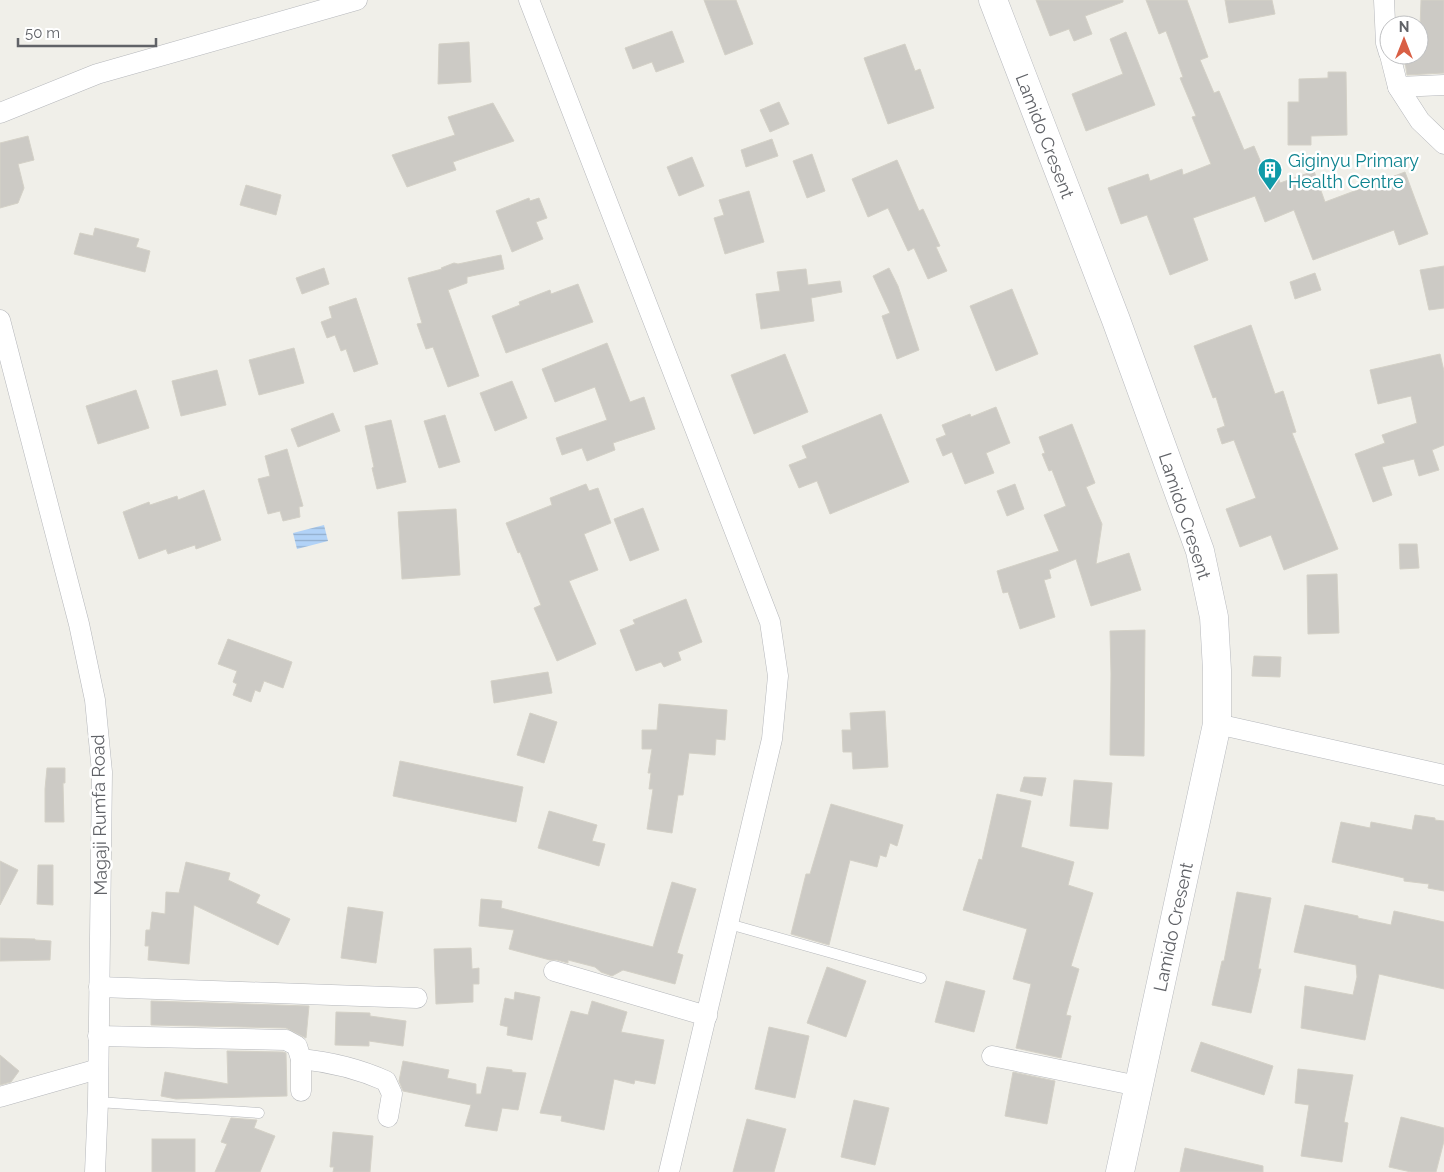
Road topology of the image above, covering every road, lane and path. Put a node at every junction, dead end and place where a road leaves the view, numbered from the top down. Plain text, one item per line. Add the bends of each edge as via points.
1 (357, 0) edge
2 (529, 0) edge
3 (993, 0) edge
4 (1384, 0) edge
5 (1385, 15) edge
6 (1392, 65) edge
7 (1444, 85) edge
8 (1398, 87) junction
9 (0, 113) edge
10 (1444, 144) edge
11 (0, 320) edge
12 (1217, 724) junction
13 (1444, 775) edge
14 (729, 924) junction
15 (554, 971) dead end
16 (922, 978) dead end
17 (99, 987) junction
18 (417, 998) dead end
19 (708, 1016) junction
20 (98, 1036) junction
21 (992, 1056) dead end
22 (301, 1059) junction
23 (98, 1069) junction
24 (1138, 1086) junction
25 (301, 1091) dead end
26 (0, 1097) edge
27 (98, 1102) junction
28 (259, 1113) dead end
29 (388, 1117) dead end
30 (95, 1172) edge
31 (669, 1172) edge
32 (1120, 1172) edge

1 - 9 street via 97,74
2 - 14 street via 770,622 778,676 772,739
3 - 12 street, Lamido Cresent via 1116,320 1200,551 1214,617
4 - 5 street
6 - 8 street
7 - 8 street
8 - 10 street via 1420,121
11 - 17 street, Magaji Rumfa Road via 79,624 95,700 102,772
12 - 13 street
12 - 24 street, Lamido Cresent
14 - 16 lane
14 - 19 street
15 - 19 street
17 - 18 street
17 - 20 street, Magaji Rumfa Road
19 - 31 street
20 - 22 street via 286,1040 297,1046
20 - 23 street, Magaji Rumfa Road
21 - 24 street
22 - 25 street
22 - 29 street via 327,1062 386,1081 392,1094
23 - 26 street
23 - 27 street, Magaji Rumfa Road
24 - 32 street, Lamido Cresent
27 - 28 lane
27 - 30 street, Magaji Rumfa Road

